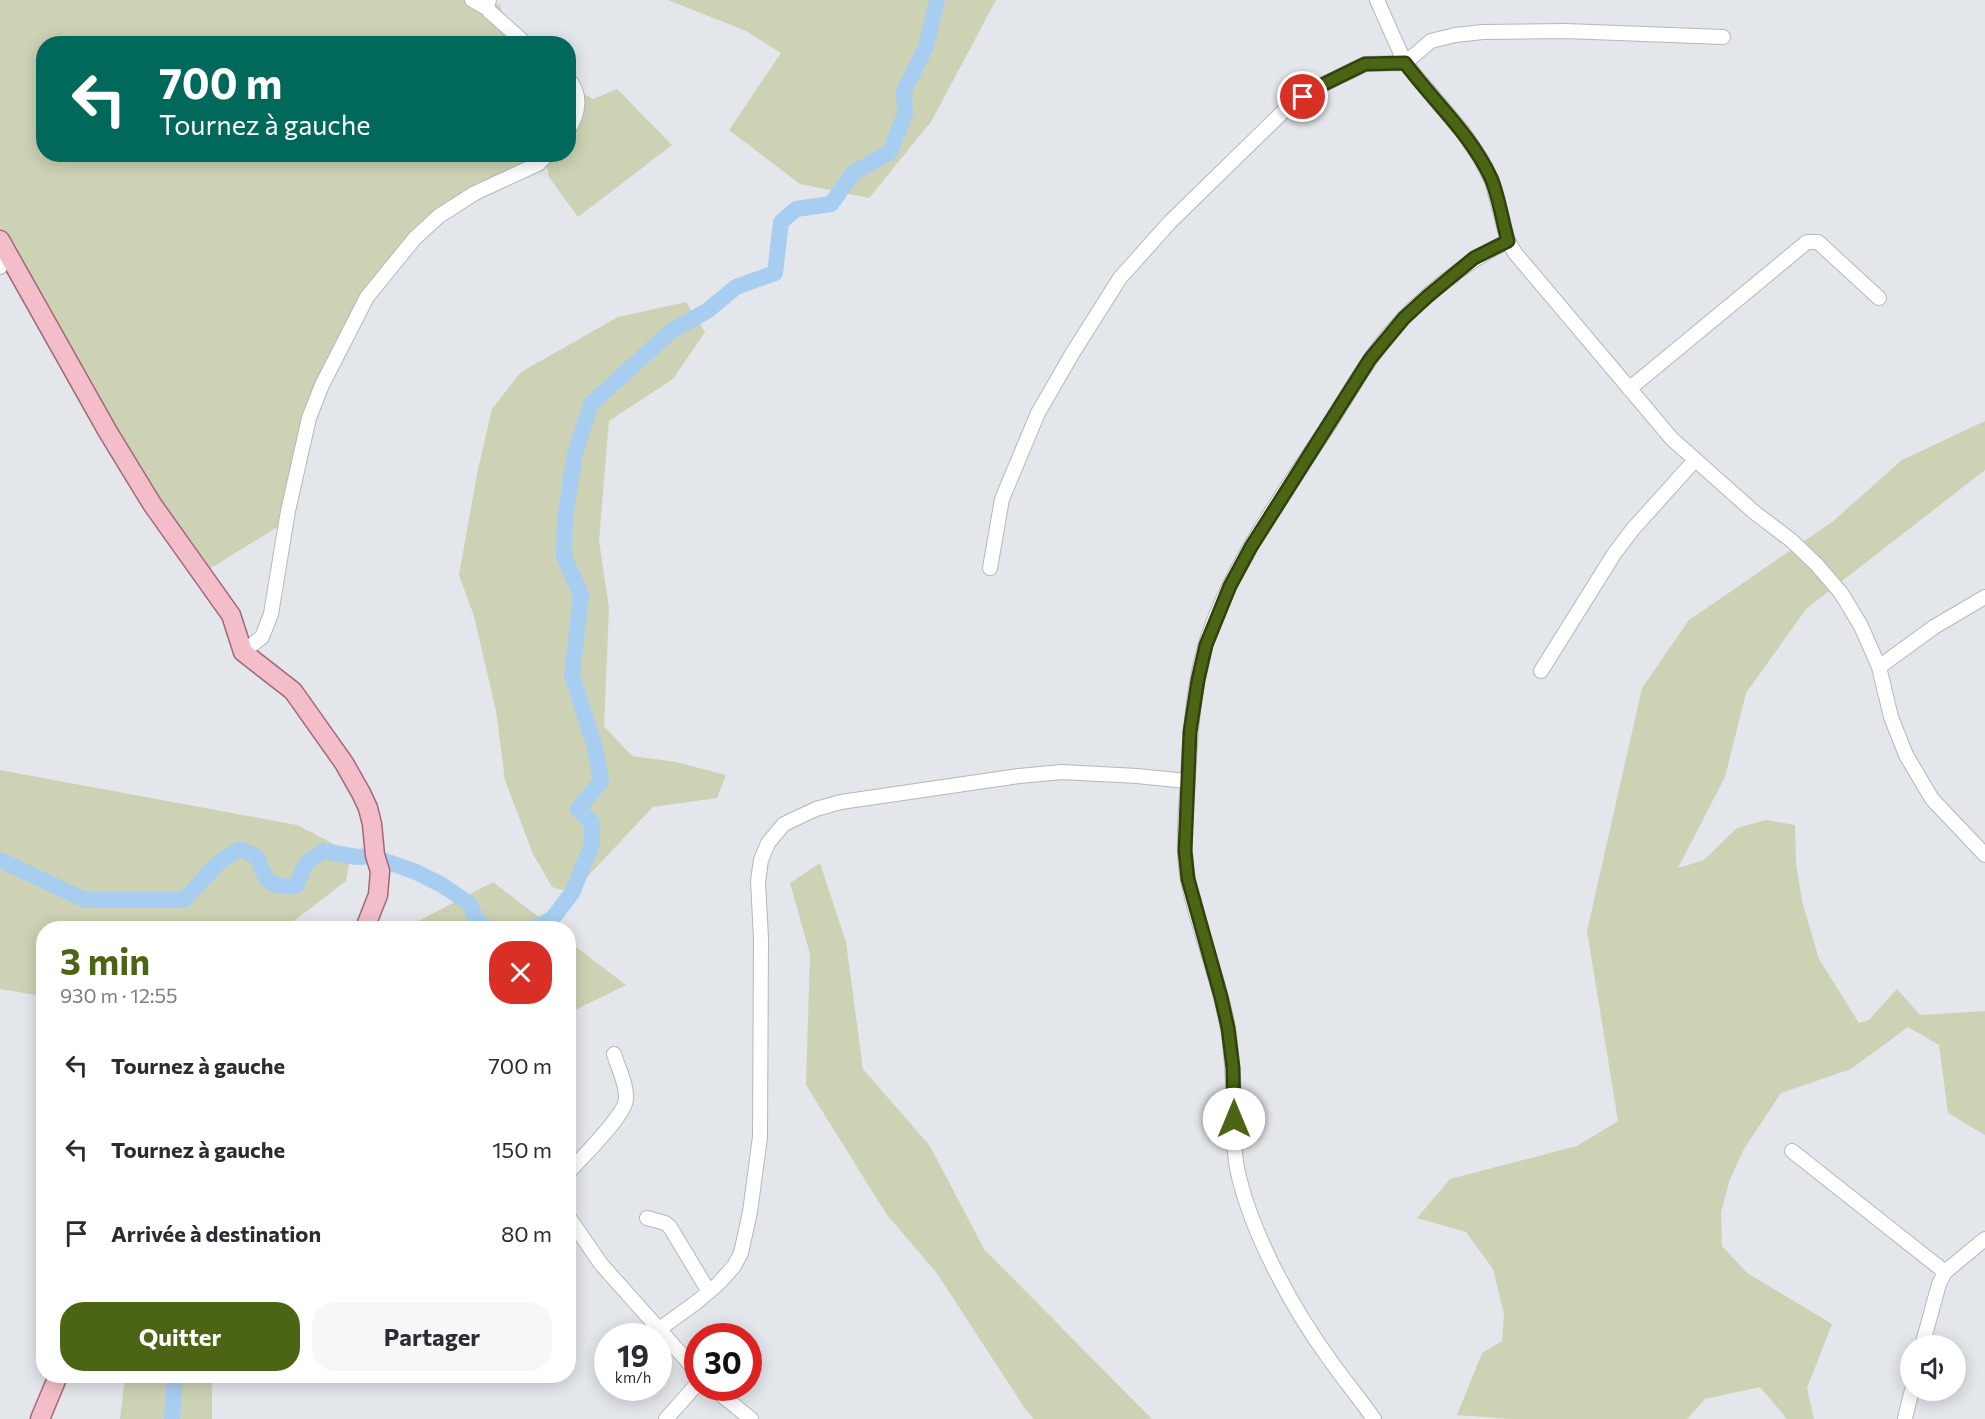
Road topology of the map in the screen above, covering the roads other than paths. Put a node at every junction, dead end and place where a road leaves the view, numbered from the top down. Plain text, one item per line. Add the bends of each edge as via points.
1 (472, 0) edge
2 (1377, 0) edge
3 (488, 4) edge
4 (518, 36) edge
5 (1723, 37) dead end
6 (1405, 63) junction
7 (576, 94) edge
8 (576, 112) edge
9 (540, 162) edge
10 (1508, 241) junction
11 (2, 243) edge
12 (0, 267) edge
13 (1879, 298) dead end
14 (1629, 389) junction
15 (1695, 460) junction
16 (990, 568) dead end
17 (1985, 597) edge
18 (243, 652) junction
19 (1879, 667) junction
20 (1541, 671) dead end
21 (1187, 781) junction
22 (1985, 855) edge
23 (368, 921) edge
24 (614, 1054) dead end
25 (1792, 1151) dead end
26 (576, 1164) edge
27 (647, 1218) dead end
28 (576, 1228) edge
29 (1985, 1239) edge
30 (1945, 1272) junction
31 (709, 1292) junction
32 (652, 1323) edge
33 (667, 1323) edge
34 (1925, 1335) edge
35 (672, 1345) edge
36 (684, 1358) edge
37 (55, 1383) edge
38 (684, 1399) edge
39 (729, 1401) edge
40 (1909, 1401) edge
41 (1905, 1418) edge
42 (40, 1419) edge
43 (666, 1419) edge
44 (751, 1419) edge
45 (1374, 1419) edge

1 - 3 street
2 - 6 street
3 - 4 street
5 - 6 street via 1565,31 1455,34 1431,41
6 - 10 street via 1481,159 1492,181
6 - 16 street via 1365,64 1288,107 1178,214 1120,278 1072,354 1024,444 1002,499
7 - 8 street
9 - 18 street via 475,193 439,216 415,238 367,297 309,418 288,511 271,615 262,637
10 - 14 street
10 - 21 street via 1474,258 1391,332 1251,547 1206,645 1192,722
11 - 12 street
11 - 18 main road via 152,504 231,615
13 - 14 street via 1818,242 1807,243
14 - 15 street
15 - 19 street via 1817,565 1862,626
15 - 20 street via 1614,554
17 - 19 street via 1934,627
18 - 23 main road via 294,691 344,763 368,808 378,863 378,896
19 - 22 street via 1891,717 1906,754 1932,799
21 - 31 street via 1062,772 1019,776 841,802 784,824 768,843 759,881 760,1137 750,1212 741,1253
21 - 45 street via 1188,879 1228,1028 1233,1068 1233,1134 1246,1203 1301,1316
24 - 26 street via 626,1101 621,1113
25 - 30 street
27 - 31 street via 670,1227
28 - 32 street via 594,1256
29 - 30 street
30 - 34 street
31 - 33 street
35 - 36 street
37 - 42 main road
38 - 43 street
39 - 44 street
40 - 41 street

